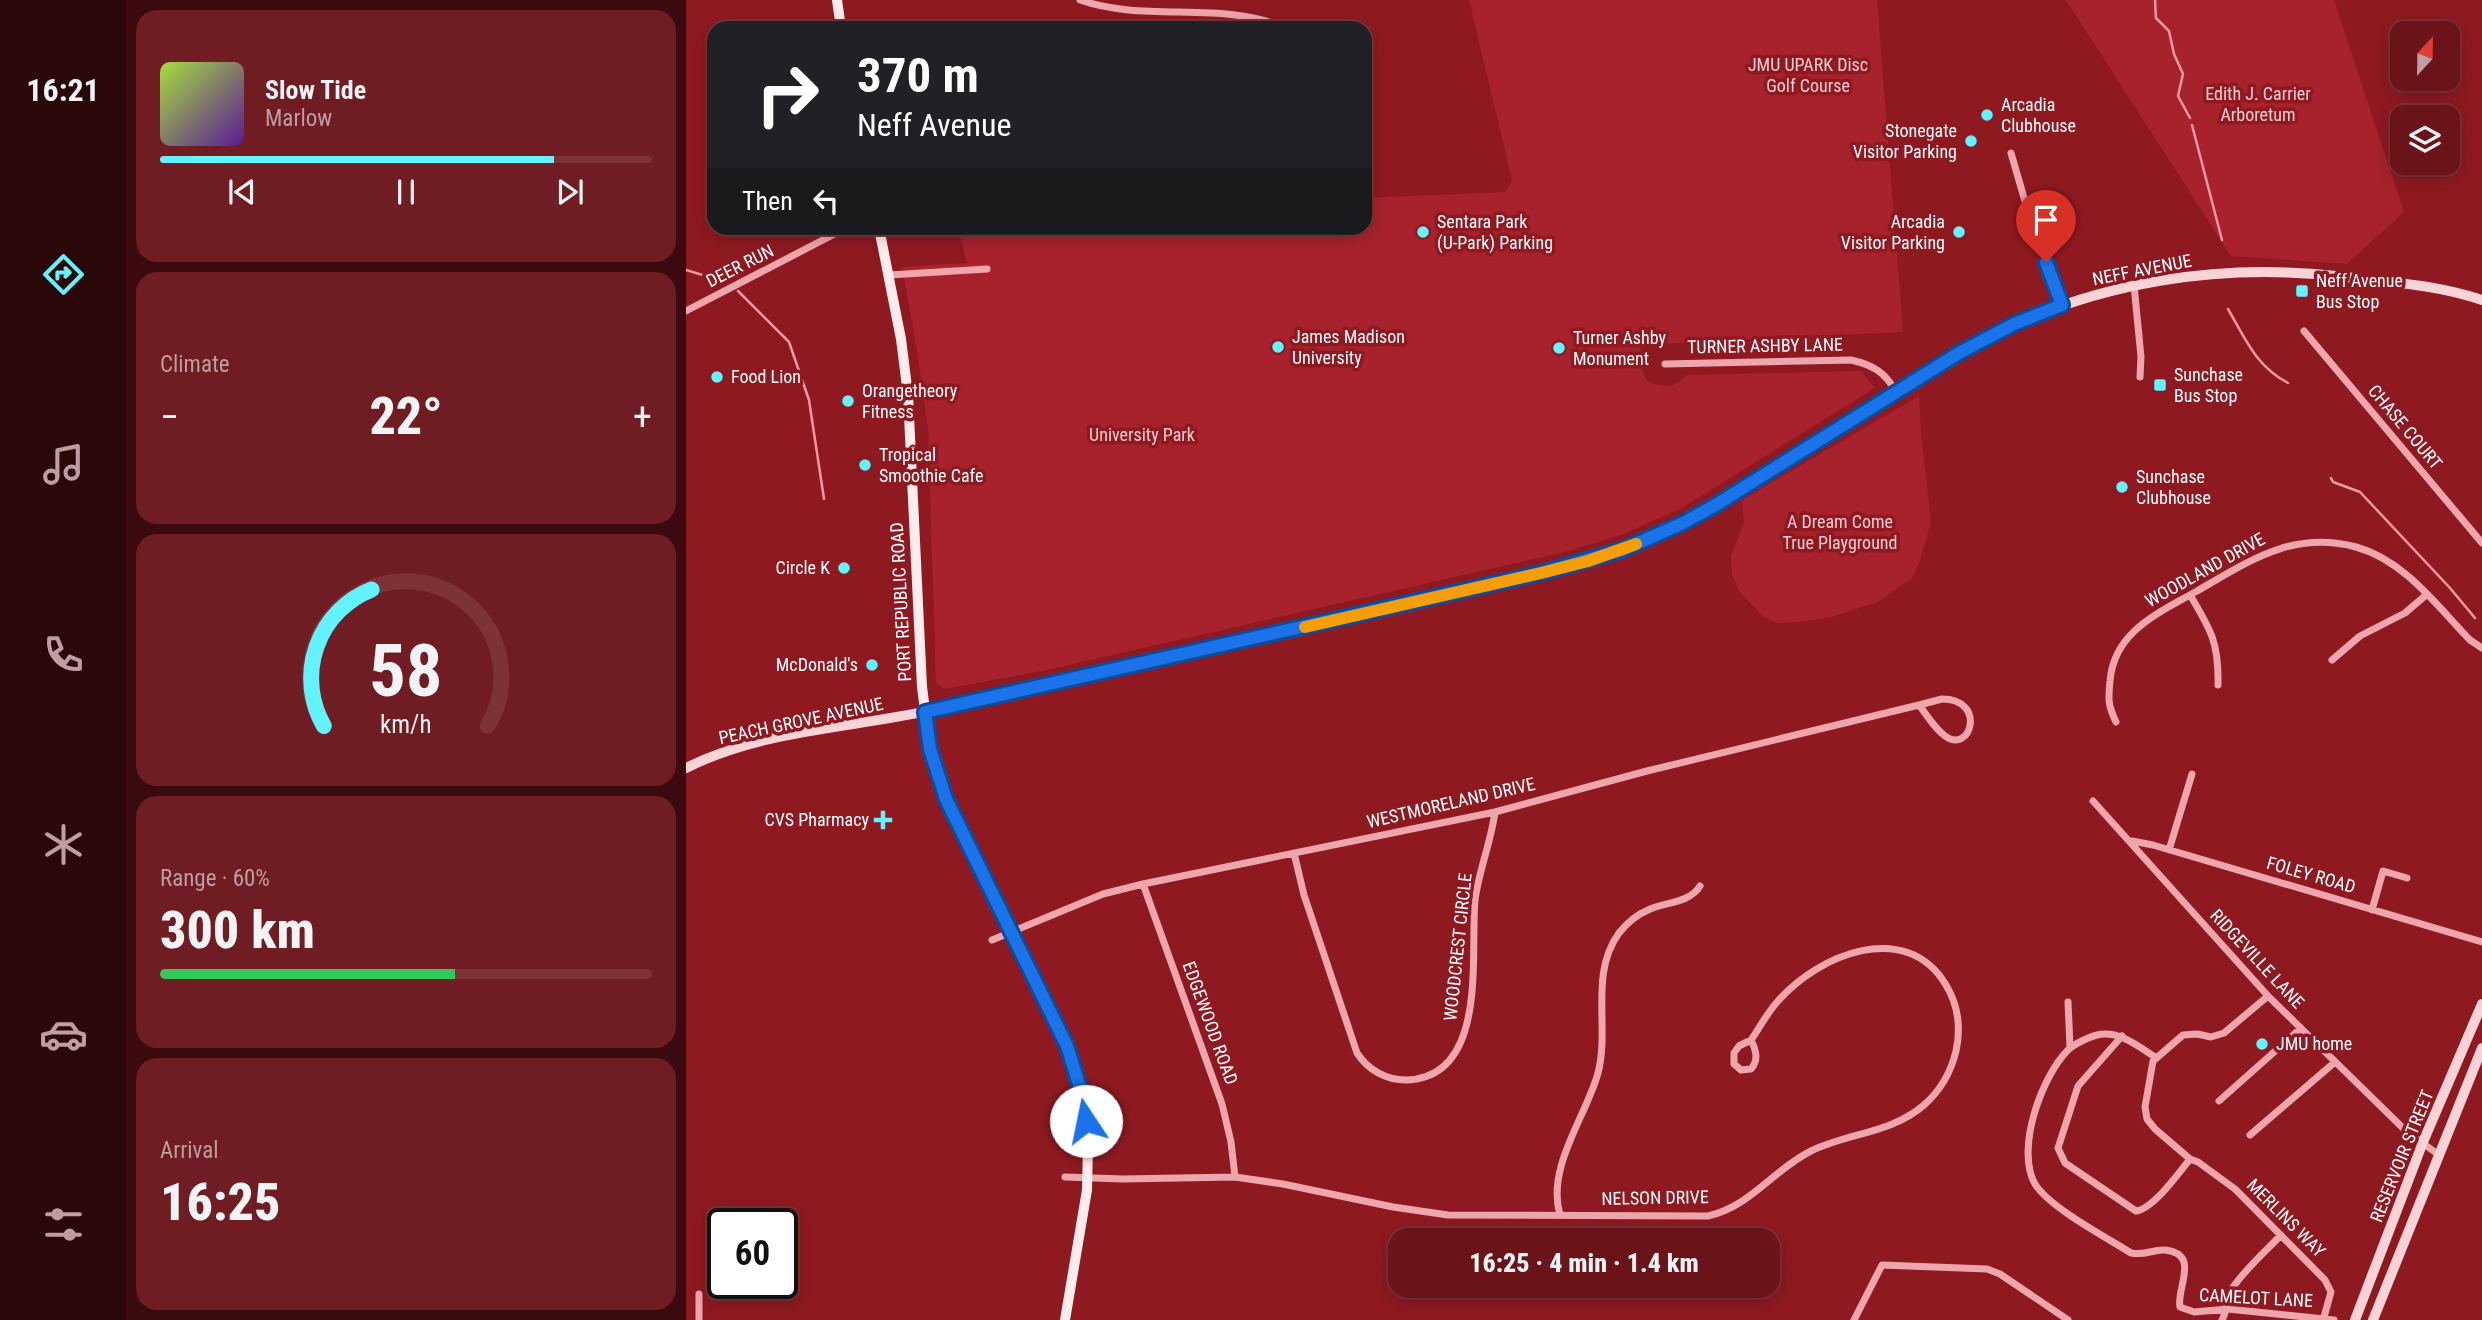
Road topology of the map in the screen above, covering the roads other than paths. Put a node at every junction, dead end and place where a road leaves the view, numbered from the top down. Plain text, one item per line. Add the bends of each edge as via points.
1 (837, 0) edge
2 (1080, 0) edge
3 (840, 21) edge
4 (1269, 21) edge
5 (2011, 153) dead end
6 (833, 235) edge
7 (880, 235) edge
8 (987, 269) dead end
9 (889, 275) junction
10 (2134, 285) junction
11 (2482, 300) edge
12 (2062, 305) junction
13 (686, 311) edge
14 (2304, 331) dead end
15 (1665, 364) dead end
16 (2140, 377) dead end
17 (1896, 392) junction
18 (2482, 543) edge
19 (2190, 595) junction
20 (2426, 595) junction
21 (2482, 649) edge
22 (2332, 660) dead end
23 (2218, 685) dead end
24 (1919, 705) junction
25 (925, 712) junction
26 (2116, 722) dead end
27 (686, 768) edge
28 (2192, 774) dead end
29 (2093, 801) dead end
30 (1495, 812) junction
31 (2131, 841) junction
32 (2169, 850) junction
33 (1294, 853) junction
34 (2407, 877) dead end
35 (1143, 884) junction
36 (1700, 886) dead end
37 (2372, 910) junction
38 (1010, 931) junction
39 (992, 940) dead end
40 (2482, 943) edge
41 (2268, 996) junction
42 (2068, 1002) dead end
43 (2482, 1004) edge
44 (2301, 1028) junction
45 (2122, 1036) junction
46 (1751, 1040) dead end
47 (2070, 1047) junction
48 (2482, 1048) edge
49 (2155, 1057) junction
50 (2335, 1062) junction
51 (2220, 1101) dead end
52 (2250, 1135) dead end
53 (2424, 1142) junction
54 (2439, 1155) junction
55 (2190, 1159) junction
56 (1065, 1177) dead end
57 (1235, 1177) junction
58 (1087, 1179) junction
59 (1560, 1215) junction
60 (2281, 1235) junction
61 (699, 1294) dead end
62 (2228, 1309) junction
63 (2319, 1318) edge
64 (699, 1320) edge
65 (1065, 1320) edge
66 (1854, 1320) edge
67 (2068, 1320) edge
68 (2222, 1320) edge
69 (2334, 1320) edge
70 (2355, 1320) edge
71 (2373, 1320) edge

1 - 3 main road
2 - 4 street via 1108,7 1237,13
5 - 12 street
6 - 13 street, DEER RUN
7 - 9 main road, PORT REPUBLIC ROAD
8 - 9 street
9 - 25 main road, PORT REPUBLIC ROAD via 908,395
10 - 11 main road, NEFF AVENUE via 2209,274 2289,272 2426,287
10 - 12 main road, NEFF AVENUE
10 - 16 street
12 - 17 main road, NEFF AVENUE via 1982,340
14 - 18 street, CHASE COURT
15 - 17 street, TURNER ASHBY LANE via 1851,360 1870,364 1887,377
17 - 25 main road, NEFF AVENUE via 1706,511 1600,558
19 - 20 street, WOODLAND DRIVE via 2266,552 2321,542 2378,555
19 - 23 street via 2213,636
19 - 26 street, WOODLAND DRIVE via 2144,621 2117,652 2107,705
20 - 21 street, WOODLAND DRIVE
20 - 22 street via 2405,613 2360,636
24 - 24 street, WESTMORELAND DRIVE via 1942,699 1961,702 1969,714 1967,734 1960,740 1948,738
24 - 30 street, WESTMORELAND DRIVE
25 - 27 main road, PEACH GROVE AVENUE via 749,744
25 - 38 main road, PORT REPUBLIC ROAD via 930,749 946,799
28 - 32 street
29 - 31 street, RIDGEVILLE LANE
30 - 33 street, WESTMORELAND DRIVE
30 - 33 street, WOODCREST CIRCLE via 1476,896 1473,988 1464,1033 1443,1067 1421,1078 1384,1076 1357,1053
31 - 32 street, FOLEY ROAD
31 - 41 street, RIDGEVILLE LANE
32 - 37 street, FOLEY ROAD
33 - 35 street, WESTMORELAND DRIVE
34 - 37 street via 2383,870
35 - 38 street, WESTMORELAND DRIVE via 1103,894
35 - 57 street, EDGEWOOD ROAD via 1222,1104
36 - 59 street via 1692,896 1638,915 1610,948 1602,979 1600,1064 1561,1168
37 - 40 street, FOLEY ROAD
38 - 39 street, WESTMORELAND DRIVE
38 - 58 main road, PORT REPUBLIC ROAD via 1073,1062 1086,1121
41 - 44 street, RIDGEVILLE LANE
41 - 49 street via 2224,1033 2183,1035
42 - 47 street
43 - 53 main road, RESERVOIR STREET
44 - 50 street, RIDGEVILLE LANE
44 - 51 street
45 - 47 street via 2098,1035
45 - 49 street
45 - 55 street via 2078,1086 2058,1148 2065,1164 2136,1211 2163,1191
46 - 59 street, NELSON DRIVE via 1777,1002 1804,977 1832,960 1868,948 1902,951 1934,968 1951,993 1958,1020 1951,1068 1924,1105 1893,1124 1804,1155 1735,1207 1692,1217
47 - 62 street, CAMELOT LANE via 2052,1069 2029,1135 2028,1161 2035,1184 2051,1201 2131,1253 2174,1253 2183,1261 2186,1275 2178,1298 2180,1307 2194,1312
48 - 54 main road, RESERVOIR STREET
49 - 55 street, MERLINS WAY via 2145,1107 2147,1119
50 - 52 street
50 - 53 street, RIDGEVILLE LANE
53 - 54 street, RIDGEVILLE LANE
53 - 70 main road, RESERVOIR STREET
54 - 71 main road, RESERVOIR STREET
55 - 60 street, MERLINS WAY via 2235,1189
56 - 58 street, NELSON DRIVE
57 - 58 street, NELSON DRIVE
57 - 59 street, NELSON DRIVE via 1426,1213
58 - 65 main road, PORT REPUBLIC ROAD
60 - 62 street via 2232,1288
60 - 63 street, MERLINS WAY via 2325,1280 2330,1292
61 - 64 street
62 - 63 street, CAMELOT LANE
62 - 68 street
63 - 69 street, CAMELOT LANE
66 - 67 street via 1882,1265 1987,1269

